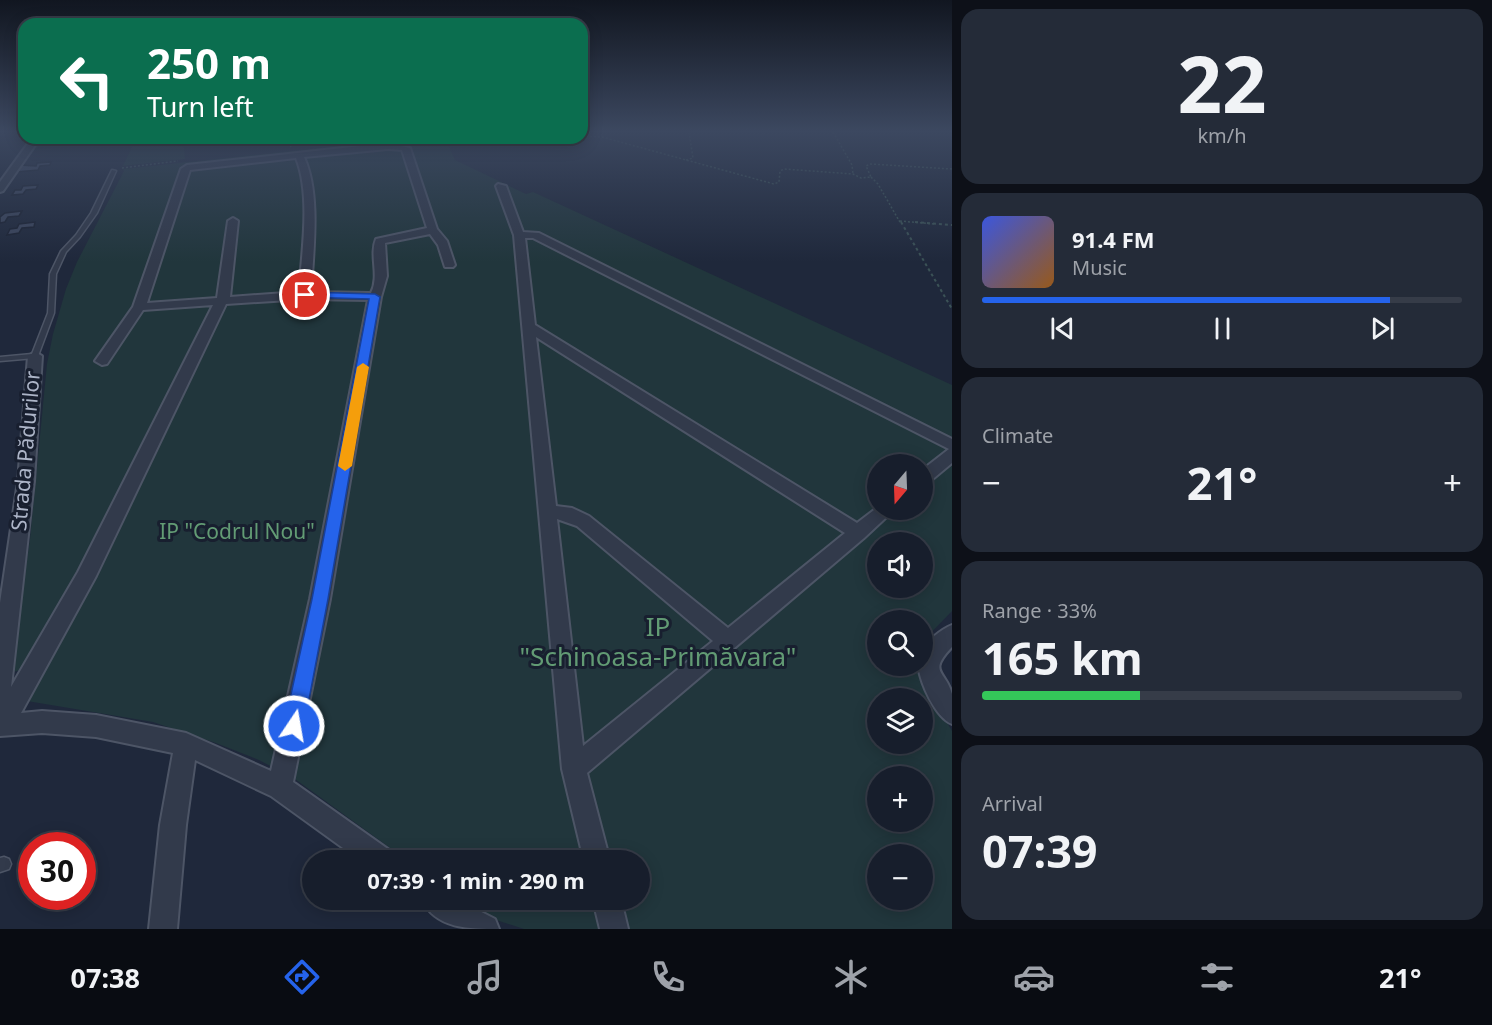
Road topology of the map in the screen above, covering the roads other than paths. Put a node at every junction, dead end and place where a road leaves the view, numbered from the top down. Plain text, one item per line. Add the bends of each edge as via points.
1 (10, 175) edge
2 (112, 175) edge
3 (183, 175) edge
4 (306, 175) edge
5 (415, 175) edge
6 (501, 186) dead end
7 (0, 189) edge
8 (233, 221) dead end
9 (432, 230) junction
10 (519, 235) junction
11 (449, 265) dead end
12 (305, 295) junction
13 (375, 297) junction
14 (221, 302) junction
15 (139, 307) junction
16 (528, 326) junction
17 (35, 356) junction
18 (0, 358) edge
19 (102, 361) dead end
20 (952, 445) edge
21 (952, 454) edge
22 (933, 470) edge
23 (548, 512) junction
24 (873, 520) edge
25 (858, 533) junction
26 (952, 634) edge
27 (728, 641) junction
28 (952, 712) edge
29 (1, 725) edge
30 (186, 744) junction
31 (574, 769) junction
32 (280, 787) junction
33 (368, 850) edge
34 (594, 850) edge
35 (449, 910) edge
36 (609, 910) edge
37 (163, 929) edge
38 (485, 929) edge
39 (614, 929) edge

1 - 7 street
2 - 17 lane via 94,213 64,251 53,274 51,313
3 - 15 street
4 - 12 street
5 - 9 street
6 - 10 street
8 - 14 street
9 - 11 street via 444,244
9 - 13 street via 380,241 383,277
10 - 16 street
10 - 20 street via 535,235
12 - 13 street
12 - 14 street
13 - 32 street via 320,599
14 - 15 street
14 - 29 street via 86,576
15 - 19 street
16 - 23 street
16 - 25 street
17 - 18 lane
17 - 29 street, Strada Pădurilor via 26,481 0,680
21 - 22 street
23 - 27 street via 566,513 583,521
23 - 31 street
24 - 25 street
25 - 27 street
26 - 28 street via 929,659 928,666
27 - 31 street
29 - 30 street via 42,722 96,726
30 - 32 street
30 - 37 street
31 - 34 street
32 - 33 street
35 - 38 street
36 - 39 street

